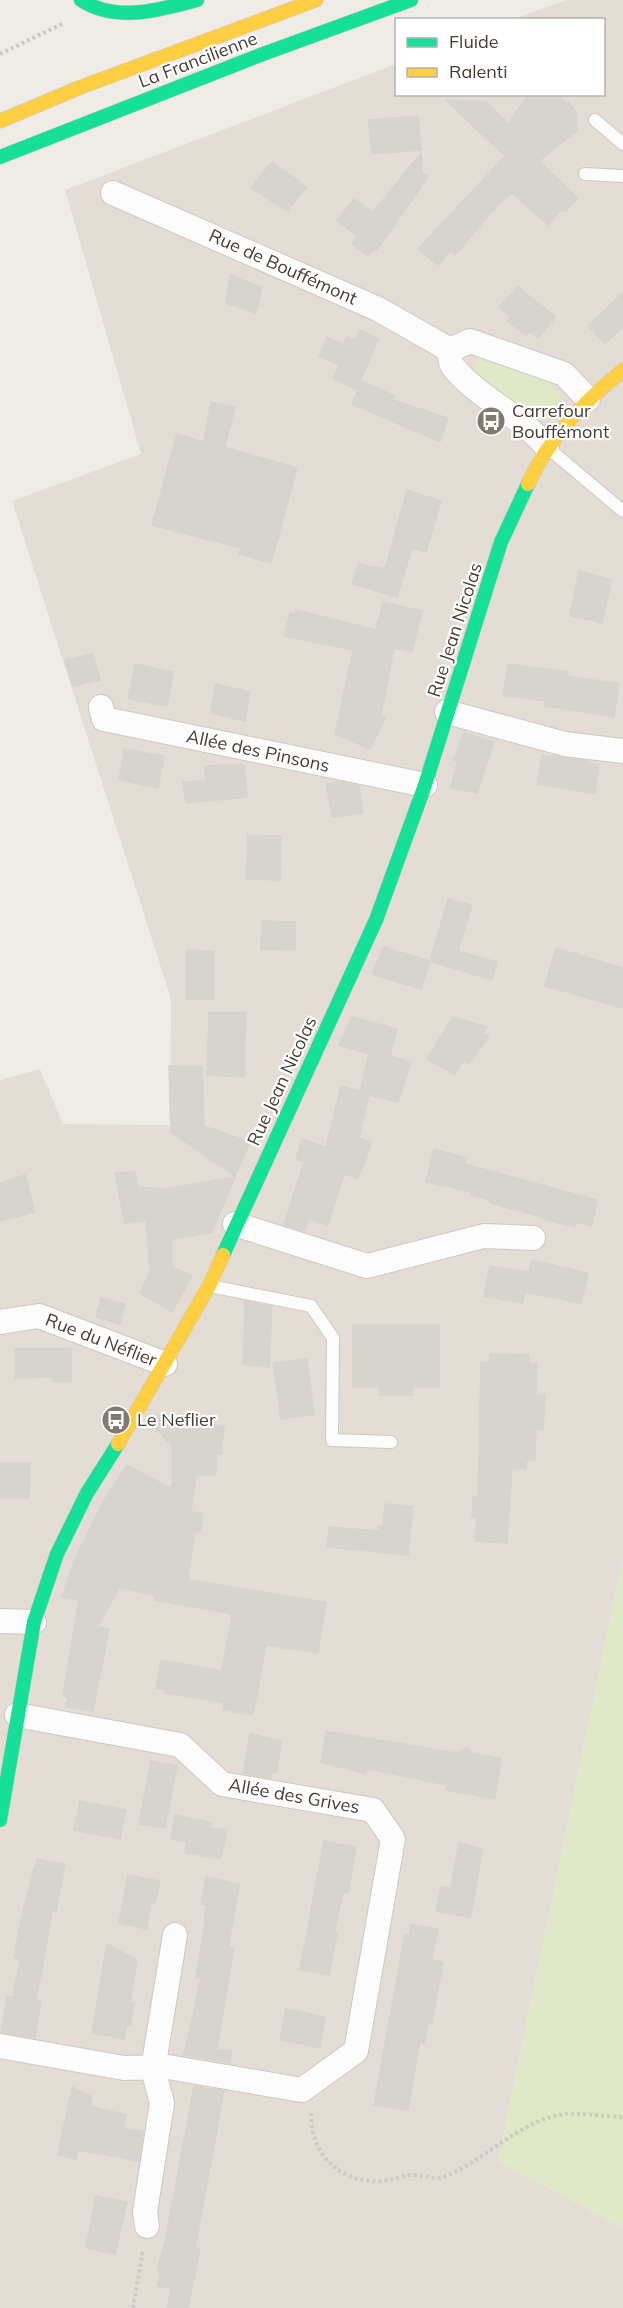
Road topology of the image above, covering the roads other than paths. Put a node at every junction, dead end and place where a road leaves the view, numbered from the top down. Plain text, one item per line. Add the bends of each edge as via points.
1 (197, 0) edge
2 (316, 0) edge
3 (411, 0) edge
4 (83, 2) edge
5 (595, 120) dead end
6 (0, 121) edge
7 (623, 144) edge
8 (0, 157) edge
9 (585, 174) dead end
10 (623, 176) edge
11 (113, 192) dead end
12 (450, 350) junction
13 (623, 370) edge
14 (588, 399) junction
15 (547, 447) junction
16 (623, 511) edge
17 (101, 707) dead end
18 (447, 712) junction
19 (623, 751) edge
20 (425, 784) junction
21 (235, 1224) junction
22 (533, 1238) dead end
23 (209, 1286) junction
24 (0, 1322) edge
25 (165, 1365) junction
26 (391, 1442) dead end
27 (0, 1621) edge
28 (34, 1622) junction
29 (18, 1715) junction
30 (0, 1820) edge
31 (175, 1935) dead end
32 (0, 2046) edge
33 (153, 2068) junction
34 (147, 2226) road end

1 - 4 main road via 131,13 104,11
2 - 6 main road, La Francilienne
3 - 8 main road, La Francilienne
5 - 7 lane
9 - 10 lane
11 - 12 street, Rue de Bouffémont via 378,309
12 - 14 street via 470,341 564,374
12 - 15 street via 452,366
13 - 14 main road, Rue Jean Nicolas
14 - 15 main road, Rue Jean Nicolas
15 - 16 lane
15 - 18 main road, Rue Jean Nicolas via 501,542
17 - 20 street, Allée des Pinsons via 104,719
18 - 19 street via 565,744
18 - 20 main road, Rue Jean Nicolas
20 - 21 main road, Rue Jean Nicolas via 376,920
21 - 22 street via 367,1266 484,1236
21 - 23 main road, Rue Jean Nicolas
23 - 25 main road, Rue Jean Nicolas
23 - 26 lane via 311,1306 333,1338 332,1440
24 - 25 street, Rue du Néflier via 39,1316
25 - 28 main road, Rue Jean Nicolas via 87,1493 57,1554
27 - 28 street
28 - 29 main road, Rue Jean Nicolas
29 - 30 main road, Rue Jean Nicolas
29 - 33 street, Allée des Grives via 180,1745 222,1784 373,1810 393,1839 356,2051 302,2090 168,2067
31 - 33 street
32 - 33 street via 124,2068
33 - 34 street via 162,2103 145,2212

